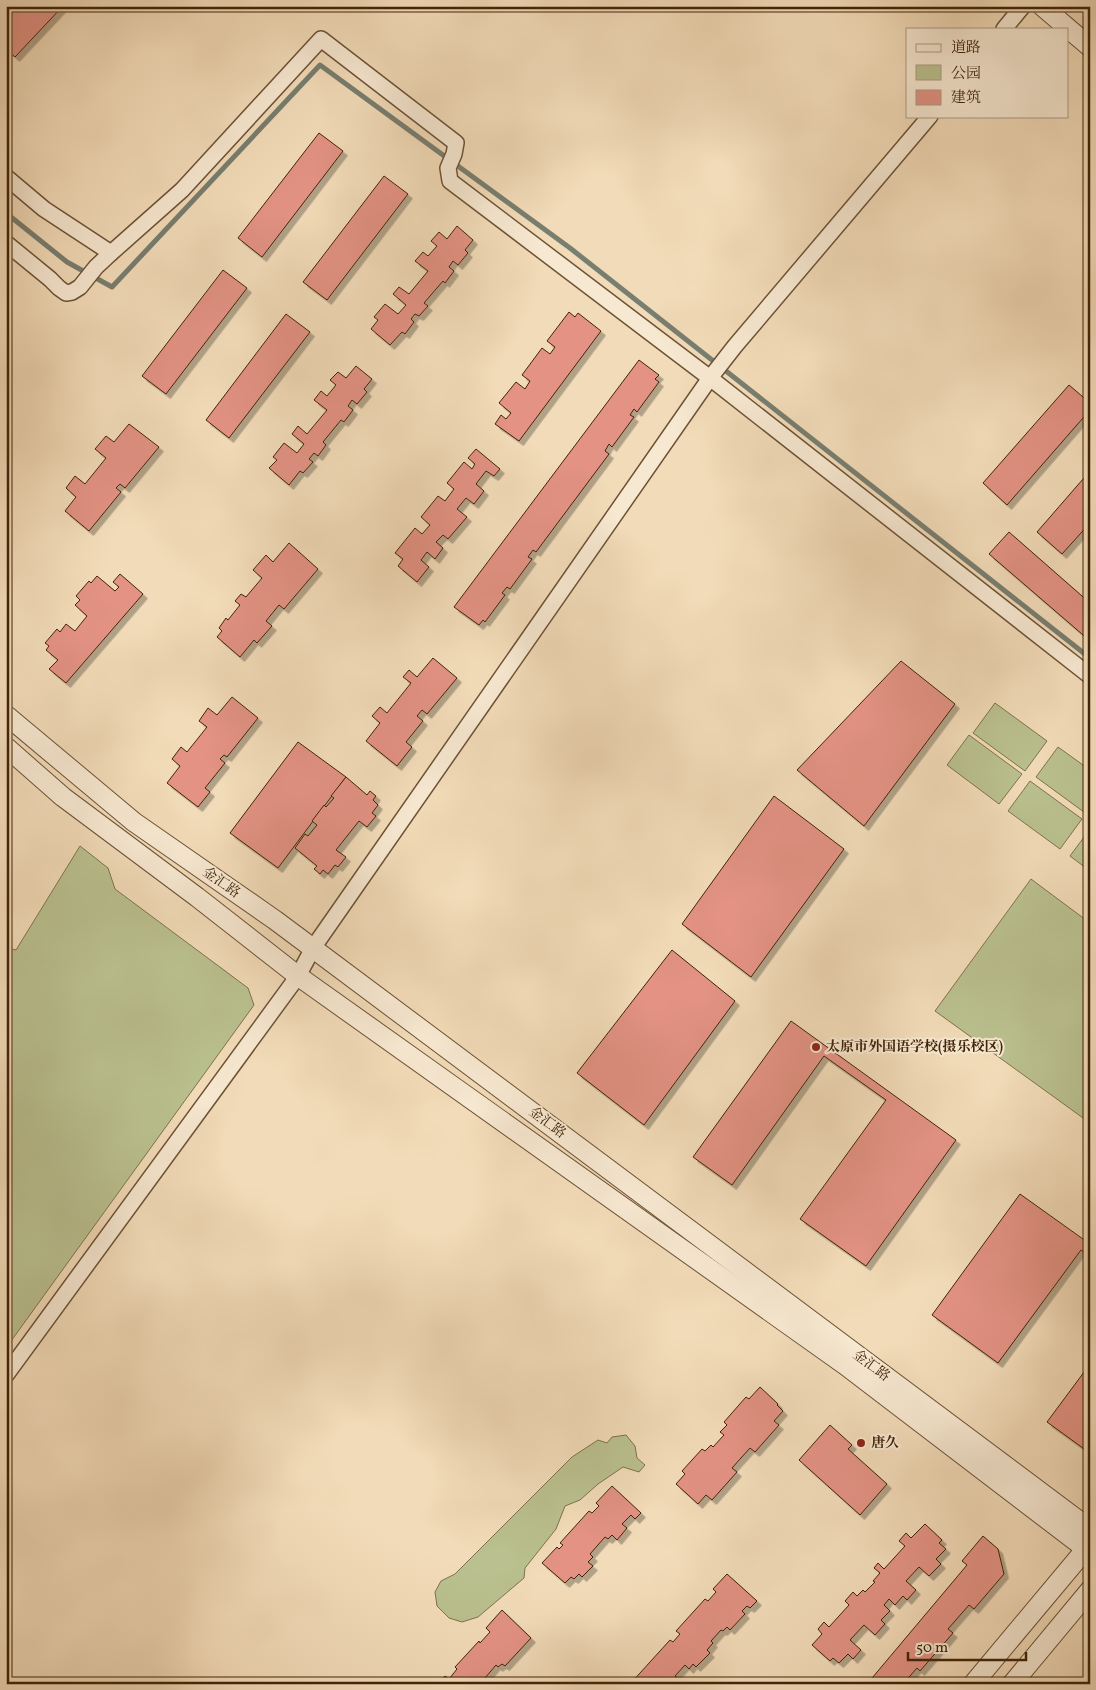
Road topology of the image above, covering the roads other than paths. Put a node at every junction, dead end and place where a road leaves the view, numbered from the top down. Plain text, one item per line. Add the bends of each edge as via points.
1 (1023, 6) edge
2 (1042, 6) edge
3 (1005, 28) edge
4 (1067, 28) edge
5 (1068, 29) edge
6 (1090, 48) edge
7 (928, 118) edge
8 (6, 177) edge
9 (6, 243) edge
10 (111, 253) junction
11 (710, 378) junction
12 (1090, 676) edge
13 (6, 716) edge
14 (6, 747) edge
15 (314, 949) junction
16 (298, 976) junction
17 (6, 1375) edge
18 (1090, 1529) edge
19 (1088, 1548) edge
20 (1090, 1590) edge
21 (974, 1684) edge
22 (1012, 1684) edge

1 - 3 street
2 - 4 street
5 - 6 street
7 - 11 street
8 - 10 street via 44,209
9 - 10 street via 66,293 80,287
10 - 11 street via 182,190 320,40 456,143 448,168 450,181
11 - 12 street
11 - 15 street
13 - 15 street, 金汇路 via 134,822
14 - 16 street, 金汇路 via 63,797
15 - 16 street
15 - 18 street, 金汇路
16 - 17 street
16 - 19 street, 金汇路 via 846,1365
19 - 21 street
20 - 22 street

